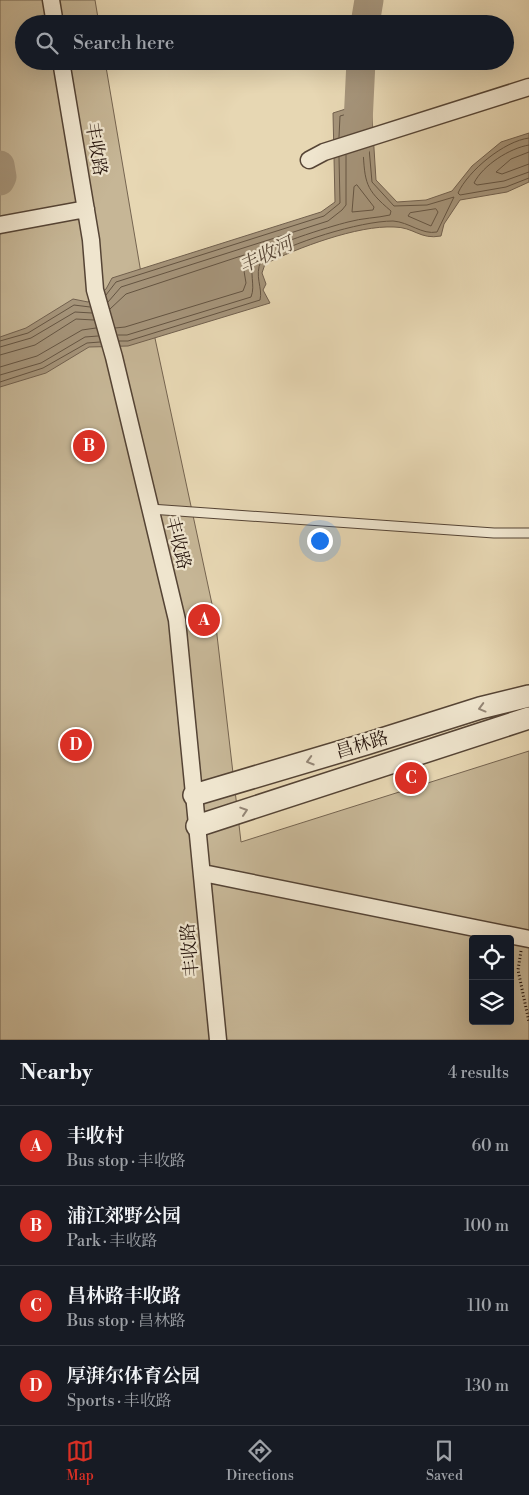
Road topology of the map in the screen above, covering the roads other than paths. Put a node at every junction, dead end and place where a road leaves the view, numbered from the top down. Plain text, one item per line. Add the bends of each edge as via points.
1 (51, 0) edge
2 (54, 15) edge
3 (63, 70) edge
4 (529, 87) edge
5 (316, 156) dead end
6 (86, 209) junction
7 (0, 225) edge
8 (150, 509) junction
9 (529, 533) edge
10 (529, 696) edge
11 (529, 718) edge
12 (194, 795) junction
13 (197, 826) junction
14 (203, 873) junction
15 (526, 938) edge
16 (218, 1040) edge

1 - 2 street
3 - 6 street, 丰收路
4 - 5 street
6 - 7 street
6 - 8 street, 丰收路 via 94,290 114,357
8 - 9 lane
8 - 12 street, 丰收路 via 177,620
10 -> 12 street, 昌林路
13 -> 11 street, 昌林路
12 - 13 street, 丰收路
13 - 14 street, 丰收路
14 - 15 street
14 - 16 street, 丰收路

